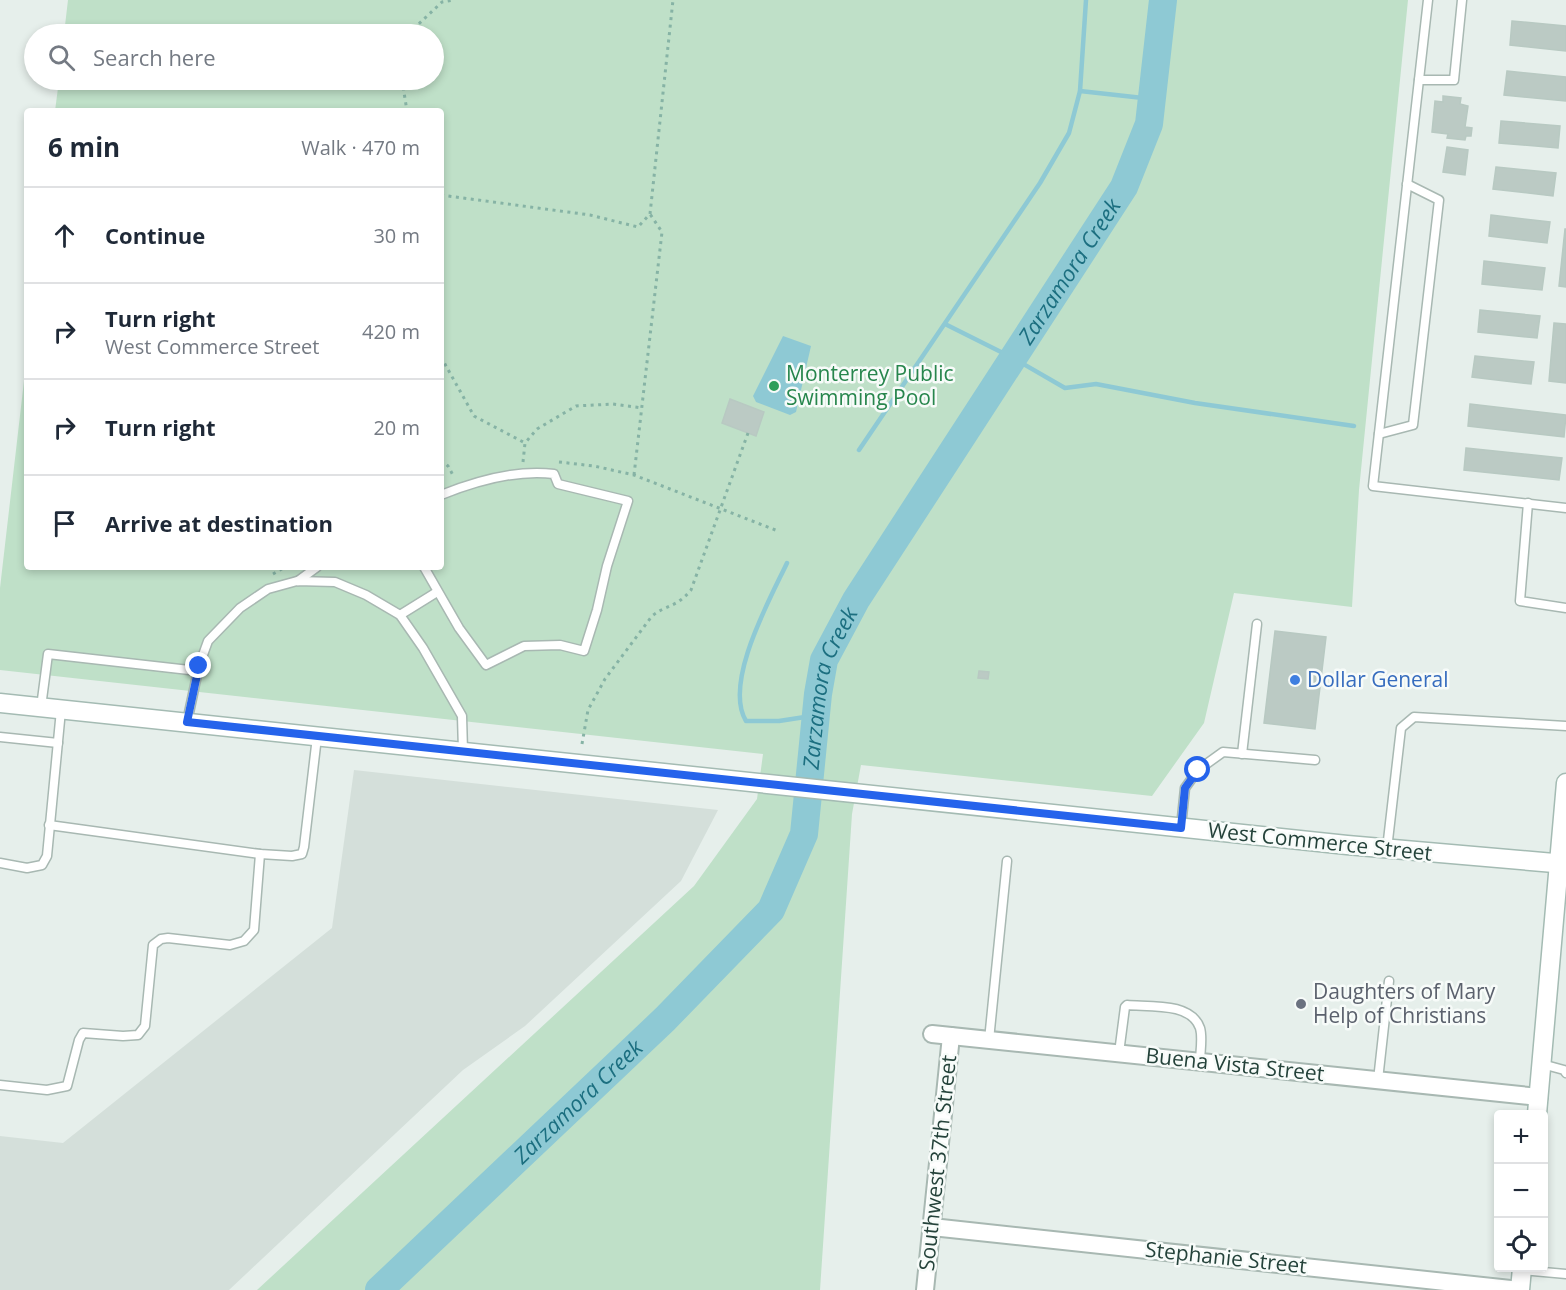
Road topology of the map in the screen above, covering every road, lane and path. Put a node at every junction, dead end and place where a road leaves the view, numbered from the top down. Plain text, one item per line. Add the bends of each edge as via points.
1 (453, 0) edge
2 (673, 0) edge
3 (1428, 0) edge
4 (1462, 0) edge
5 (419, 24) edge
6 (1419, 81) junction
7 (404, 90) edge
8 (407, 108) edge
9 (1407, 184) junction
10 (444, 195) edge
11 (650, 214) junction
12 (444, 362) edge
13 (642, 408) junction
14 (748, 433) dead end
15 (1379, 434) junction
16 (525, 443) junction
17 (523, 462) dead end
18 (444, 463) edge
19 (634, 475) dead end
20 (454, 478) dead end
21 (444, 494) edge
22 (1528, 503) junction
23 (1566, 508) edge
24 (313, 570) edge
25 (426, 570) edge
26 (297, 582) junction
27 (437, 592) junction
28 (1566, 608) edge
29 (400, 615) junction
30 (1257, 624) dead end
31 (198, 671) junction
32 (0, 703) edge
33 (41, 707) junction
34 (61, 709) junction
35 (187, 722) junction
36 (1566, 726) edge
37 (317, 736) junction
38 (0, 737) edge
39 (58, 743) junction
40 (582, 744) dead end
41 (463, 751) junction
42 (1242, 754) junction
43 (1316, 760) dead end
44 (1566, 783) edge
45 (49, 825) junction
46 (1181, 828) junction
47 (1387, 849) junction
48 (260, 854) junction
49 (1007, 861) dead end
50 (0, 864) edge
51 (1563, 864) edge
52 (1389, 981) dead end
53 (932, 1034) dead end
54 (951, 1036) junction
55 (989, 1040) junction
56 (1119, 1053) junction
57 (1200, 1062) junction
58 (1542, 1064) junction
59 (1566, 1073) edge
60 (1378, 1080) junction
61 (0, 1084) edge
62 (1538, 1106) edge
63 (932, 1227) junction
64 (1522, 1272) edge
65 (1548, 1272) edge
66 (1566, 1274) edge
67 (925, 1290) edge
68 (1520, 1290) edge

1 - 5 path via 442,2
2 - 11 path
3 - 6 lane
4 - 6 lane via 1454,80
6 - 9 lane
7 - 8 path
9 - 15 lane
9 - 15 lane via 1439,200 1413,425
10 - 11 path via 590,214 638,227
11 - 13 path via 662,232
12 - 16 path via 474,416
13 - 16 path via 613,404 576,406 537,429
13 - 19 path
14 - 40 path via 691,590 680,602 652,616 605,679 588,710
15 - 22 lane via 1373,486
16 - 17 path
18 - 20 path
21 - 27 lane via 469,483 534,472 554,474 558,484 628,501 584,651 560,645 524,646 486,665
22 - 23 lane
22 - 28 lane via 1520,601
24 - 26 lane
25 - 27 lane
26 - 29 lane via 335,582
26 - 31 lane via 268,589 240,608 208,641
27 - 29 lane
29 - 41 lane via 462,716
30 - 42 lane
31 - 33 lane via 48,654
31 - 35 lane
32 - 33 main road, West Commerce Street
33 - 34 main road, West Commerce Street
34 - 35 main road, West Commerce Street
34 - 39 lane
35 - 37 main road, West Commerce Street
36 - 47 lane via 1414,717 1401,728
37 - 41 main road, West Commerce Street
37 - 48 lane via 302,854
38 - 39 lane
39 - 45 lane
41 - 46 main road, West Commerce Street
42 - 43 lane
42 - 46 lane via 1223,752 1198,770 1185,788
44 - 51 main road
45 - 48 lane
45 - 50 lane via 47,856 42,866
46 - 47 main road, West Commerce Street
47 - 51 main road, West Commerce Street
48 - 61 lane via 254,930 244,941 230,945 168,938 153,945 145,1026 138,1035 83,1033 67,1086 47,1090
49 - 55 lane
51 - 58 main road
52 - 60 lane
53 - 54 street, Buena Vista Street
54 - 55 street, Buena Vista Street
54 - 63 street, Southwest 37th Street
55 - 56 street, Buena Vista Street
56 - 57 street, Buena Vista Street
56 - 57 lane via 1127,1005 1179,1010 1200,1028
57 - 60 street, Buena Vista Street
58 - 59 lane
58 - 62 main road
60 - 62 street, Buena Vista Street
63 - 67 street, Southwest 37th Street
63 - 68 street, Stephanie Street
64 - 68 main road
65 - 66 lane

